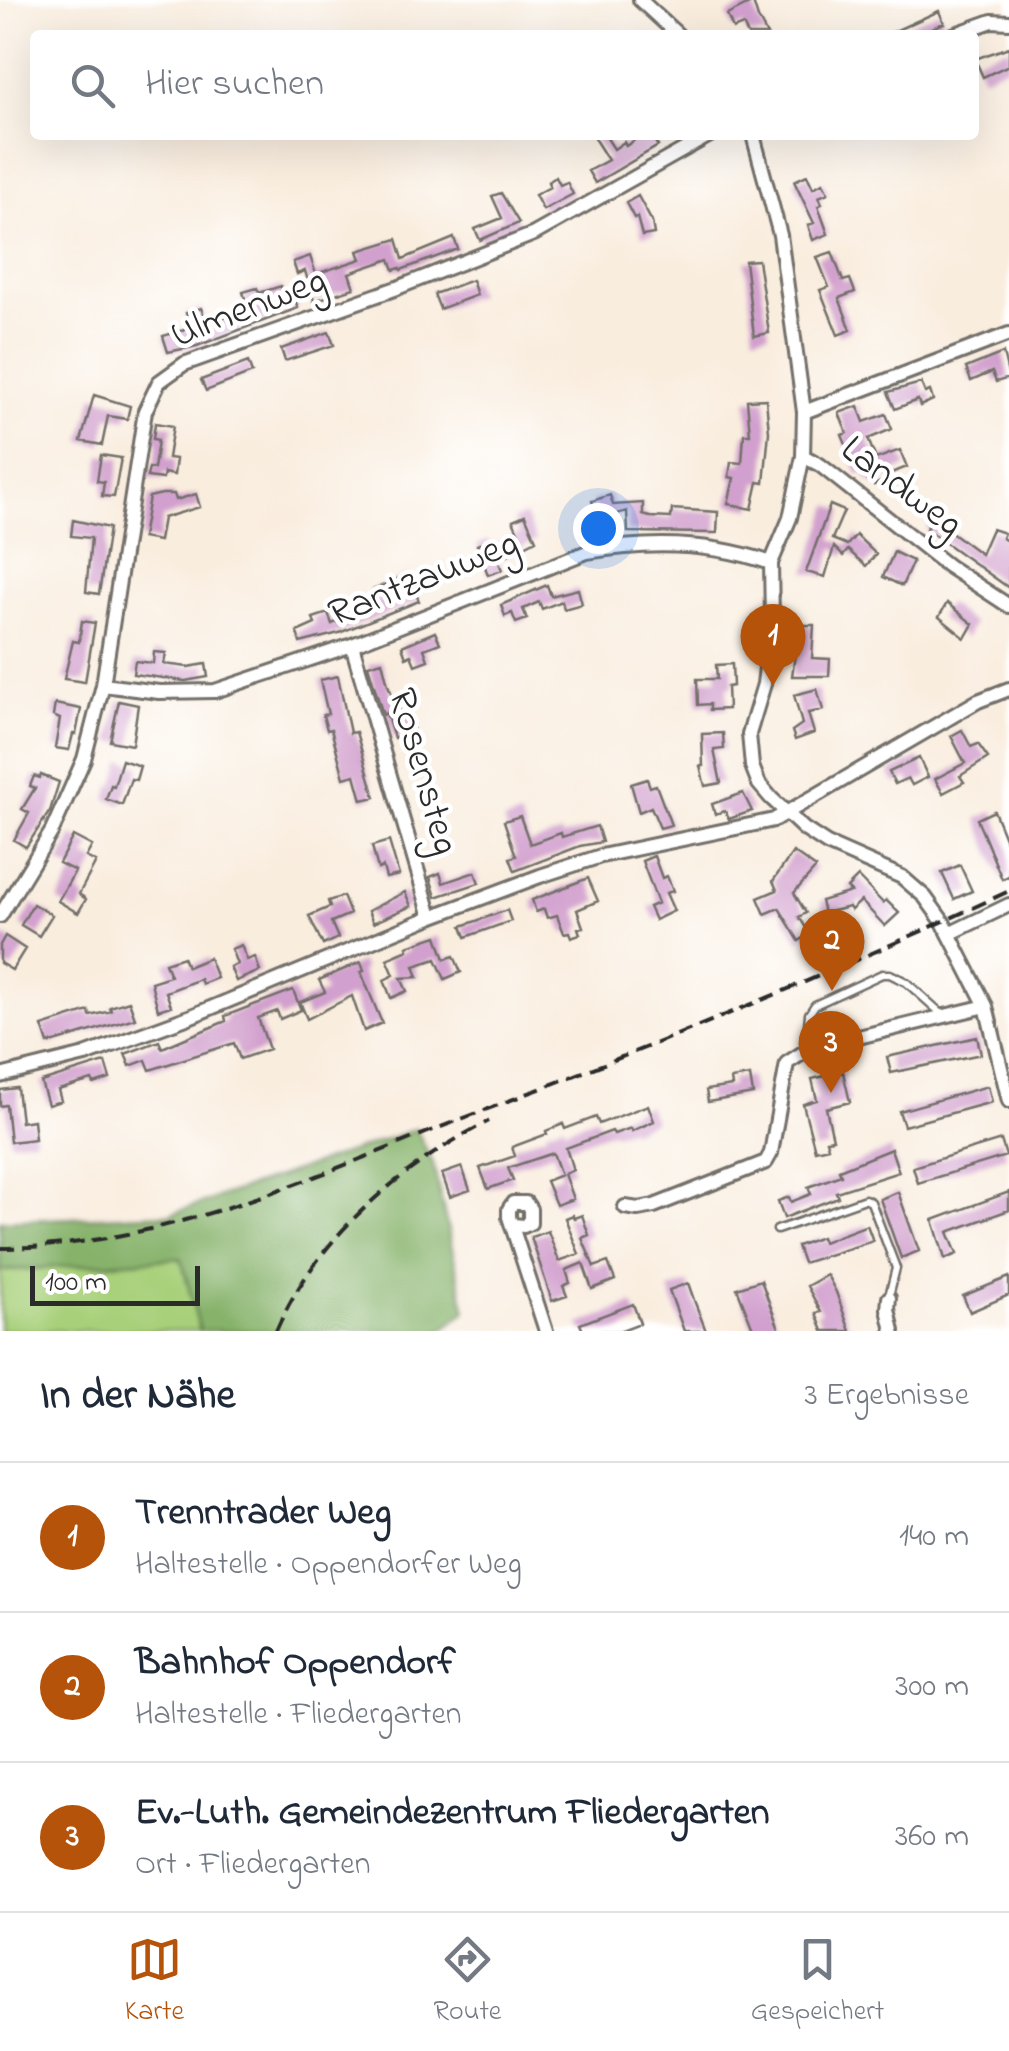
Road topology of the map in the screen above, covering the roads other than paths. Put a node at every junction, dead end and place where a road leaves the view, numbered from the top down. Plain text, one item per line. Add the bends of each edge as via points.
1 (640, 0) edge
2 (1009, 22) edge
3 (673, 30) edge
4 (968, 30) edge
5 (701, 140) edge
6 (754, 140) edge
7 (1009, 334) edge
8 (804, 412) junction
9 (803, 456) junction
10 (771, 563) junction
11 (1009, 606) edge
12 (352, 645) junction
13 (102, 684) junction
14 (1009, 689) edge
15 (785, 814) junction
16 (1009, 905) edge
17 (0, 916) edge
18 (431, 916) junction
19 (949, 934) junction
20 (985, 1003) junction
21 (945, 1016) junction
22 (825, 1046) junction
23 (0, 1076) edge
24 (1009, 1101) edge
25 (625, 1207) dead end
26 (512, 1224) dead end
27 (777, 1230) dead end
28 (889, 1298) joint
29 (546, 1331) edge
30 (893, 1331) edge

1 - 3 street
2 - 4 street
5 - 13 street, Ulmenweg via 534,234 169,372 145,411
6 - 8 street via 780,235
7 - 8 street
8 - 9 street
9 - 10 street via 790,518
9 - 11 street, Landweg
10 - 12 street, Rantzauweg via 702,545 586,552
10 - 15 street via 764,684 749,738 759,784
12 - 13 street, Rantzauweg via 214,691
12 - 18 street, Rosensteg
13 - 17 street, Ulmenweg via 65,806
14 - 15 street via 978,700
15 - 18 street via 601,856
15 - 19 street via 827,844 912,884
16 - 19 street
18 - 23 street via 189,1017 85,1055
19 - 20 street
20 - 21 street
20 - 24 street
21 - 22 street
21 - 22 lane via 900,977 882,974 814,1005 808,1025
22 - 25 street via 787,1063 766,1162 654,1206
26 - 29 street
27 - 28 lane via 871,1202 896,1268
28 - 30 street

